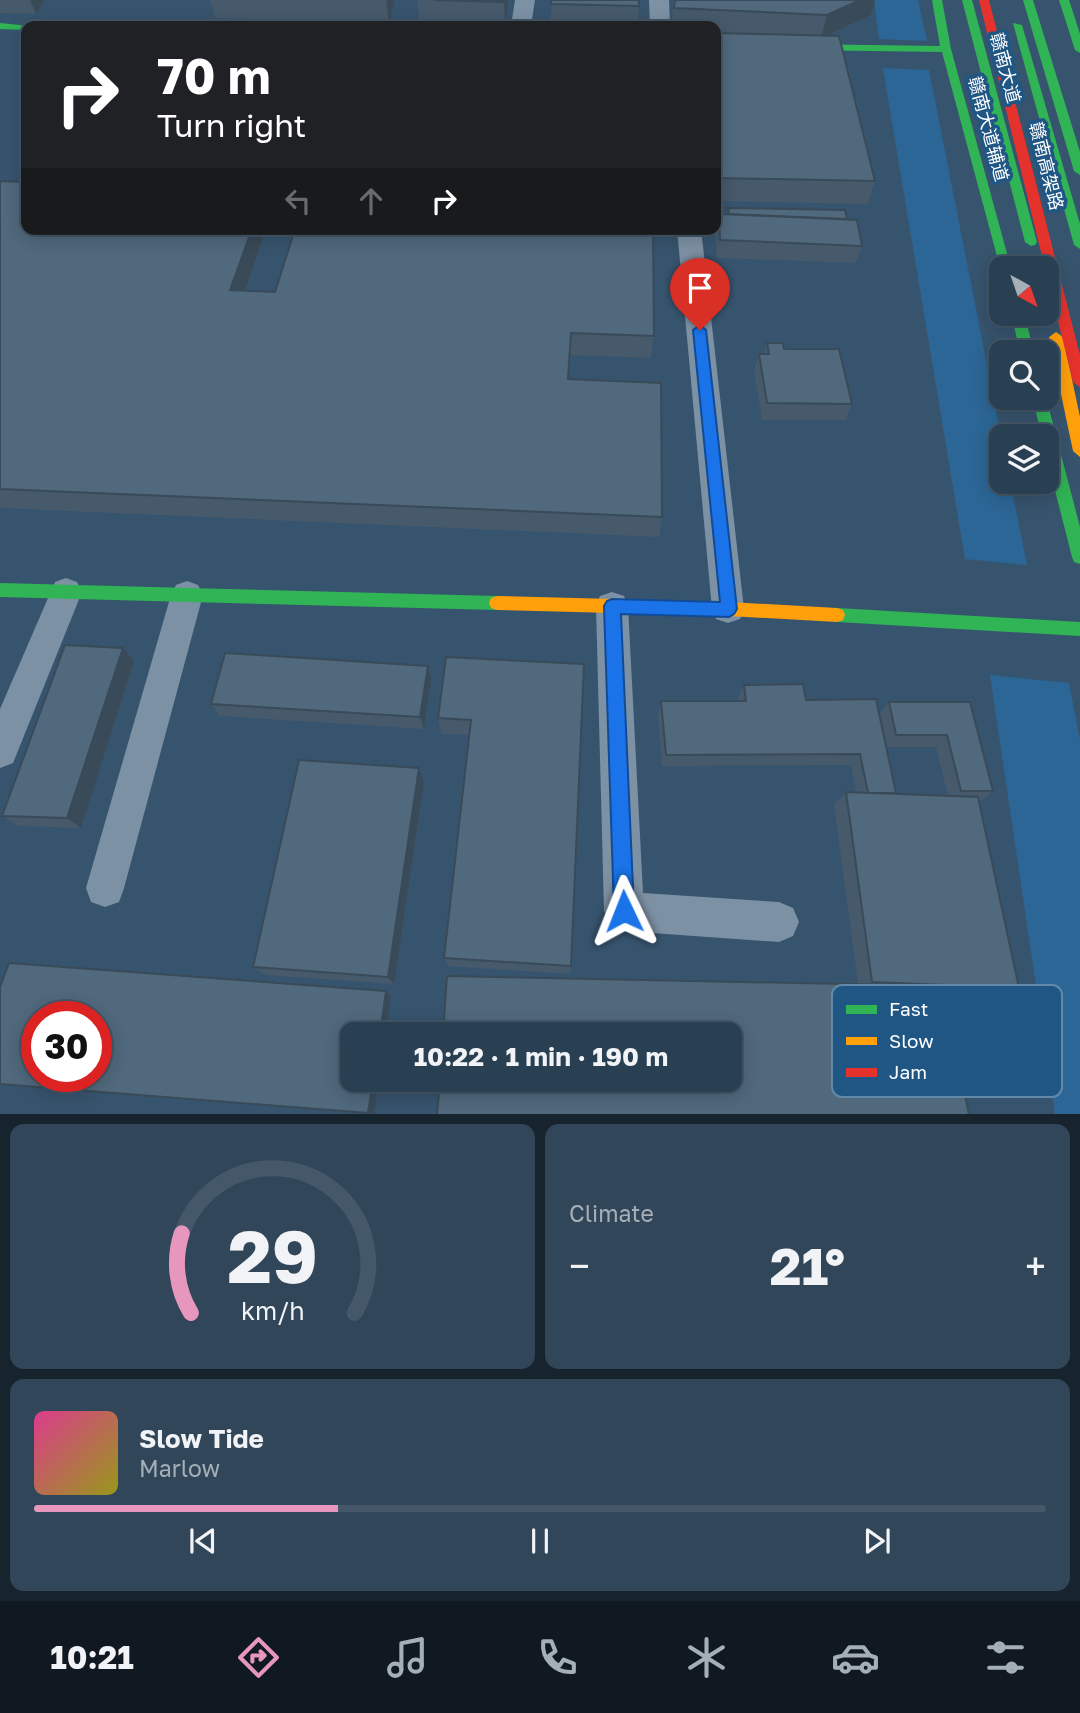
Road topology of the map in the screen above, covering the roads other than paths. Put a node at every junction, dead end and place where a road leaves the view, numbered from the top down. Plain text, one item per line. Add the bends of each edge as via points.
1 (524, 0) edge
2 (659, 0) edge
3 (937, 0) edge
4 (967, 0) edge
5 (984, 0) edge
6 (1028, 0) edge
7 (1064, 0) edge
8 (1013, 11) dead end
9 (522, 21) edge
10 (660, 21) edge
11 (0, 26) edge
12 (21, 27) edge
13 (721, 46) edge
14 (946, 49) junction
15 (1080, 50) edge
16 (1080, 171) edge
17 (690, 235) edge
18 (1080, 245) edge
19 (1002, 256) edge
20 (1035, 256) edge
21 (1053, 326) edge
22 (1054, 326) edge
23 (1080, 382) edge
24 (1050, 424) edge
25 (1080, 451) edge
26 (1059, 474) edge
27 (1080, 557) edge
28 (0, 590) edge
29 (66, 592) junction
30 (187, 595) junction
31 (612, 606) junction
32 (729, 609) junction
33 (1080, 629) edge
34 (0, 751) edge
35 (105, 888) dead end
36 (779, 922) dead end

1 - 9 street
2 - 10 street
3 - 14 main road, 赣南大道辅道
4 - 20 main road, 赣南大道
5 - 23 main road, 赣南高架路
6 - 16 main road, 赣南大道
7 - 15 main road
8 - 18 main road, 赣南高架路
11 - 12 main road
13 - 14 main road
14 - 19 main road, 赣南大道辅道
17 - 32 street
21 - 24 main road
22 - 25 main road
26 - 27 main road
28 - 29 main road
29 - 30 main road
29 - 34 street
30 - 31 main road
30 - 35 street
31 - 32 main road
31 - 36 street via 624,911
32 - 33 main road

